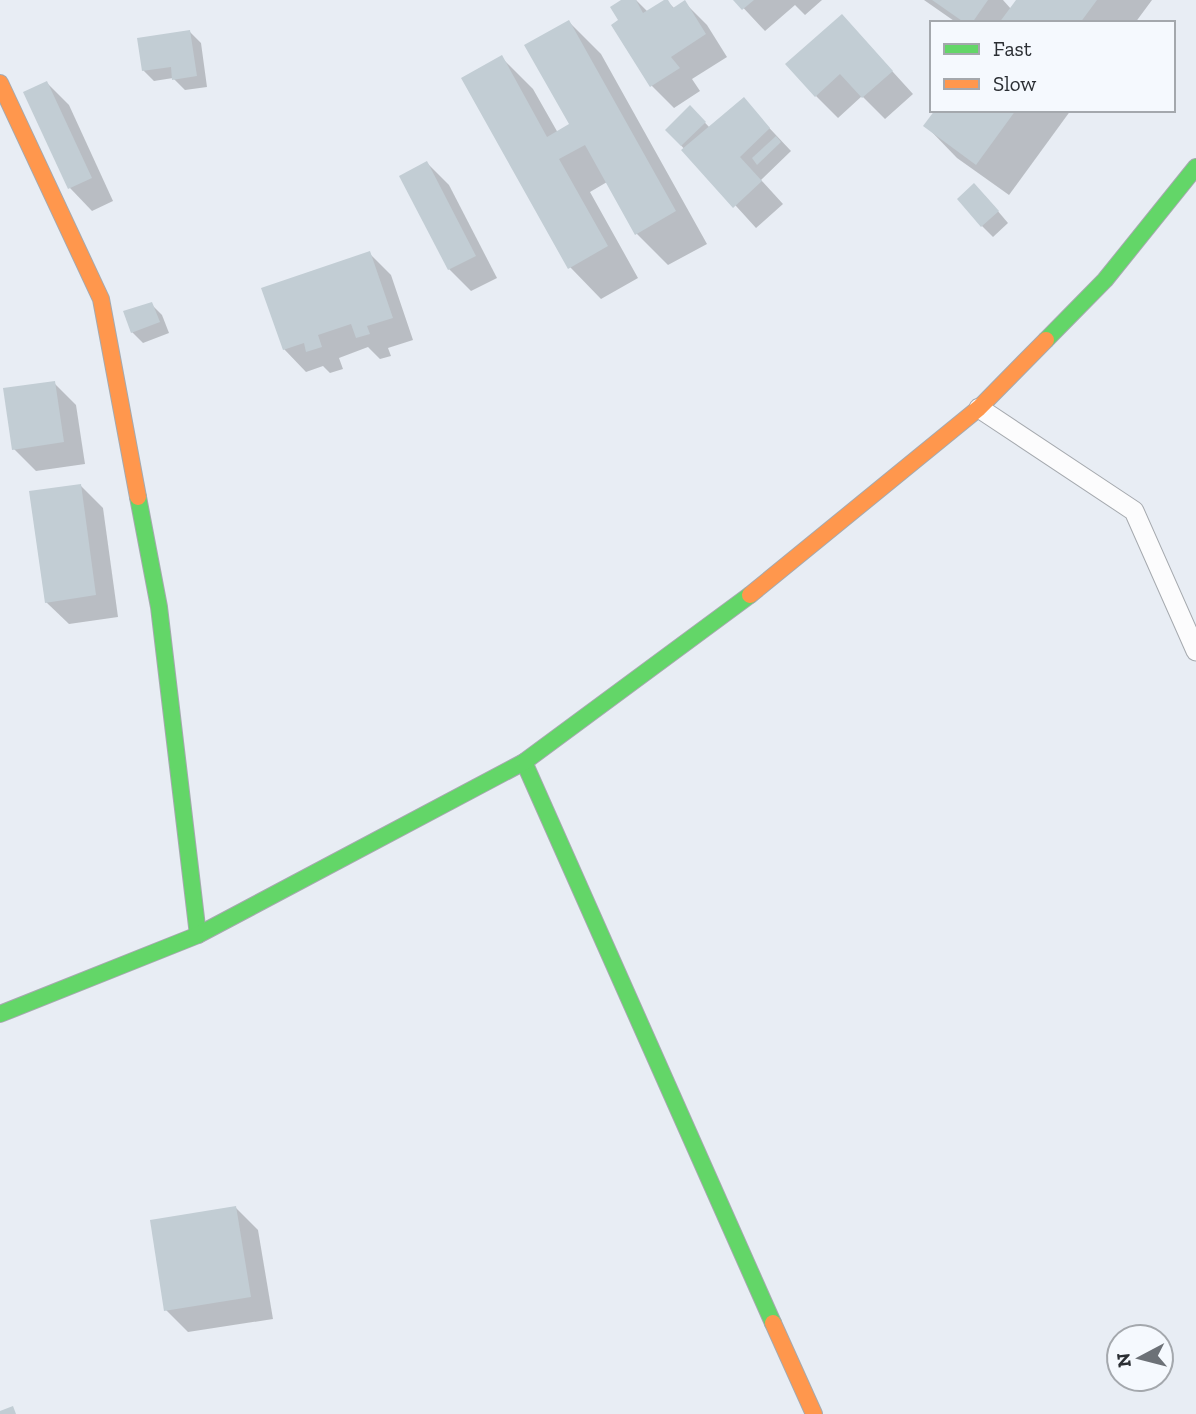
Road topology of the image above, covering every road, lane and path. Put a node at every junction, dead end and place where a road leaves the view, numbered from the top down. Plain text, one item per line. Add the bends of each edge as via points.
1 (0, 83) edge
2 (1196, 167) edge
3 (979, 408) junction
4 (1196, 651) edge
5 (524, 762) junction
6 (198, 935) junction
7 (0, 1014) edge
8 (814, 1414) edge

1 - 6 street via 101,299 159,607
2 - 3 street via 1105,280
3 - 4 lane via 1134,511
3 - 5 street via 746,598
5 - 6 street
5 - 8 street
6 - 7 street

